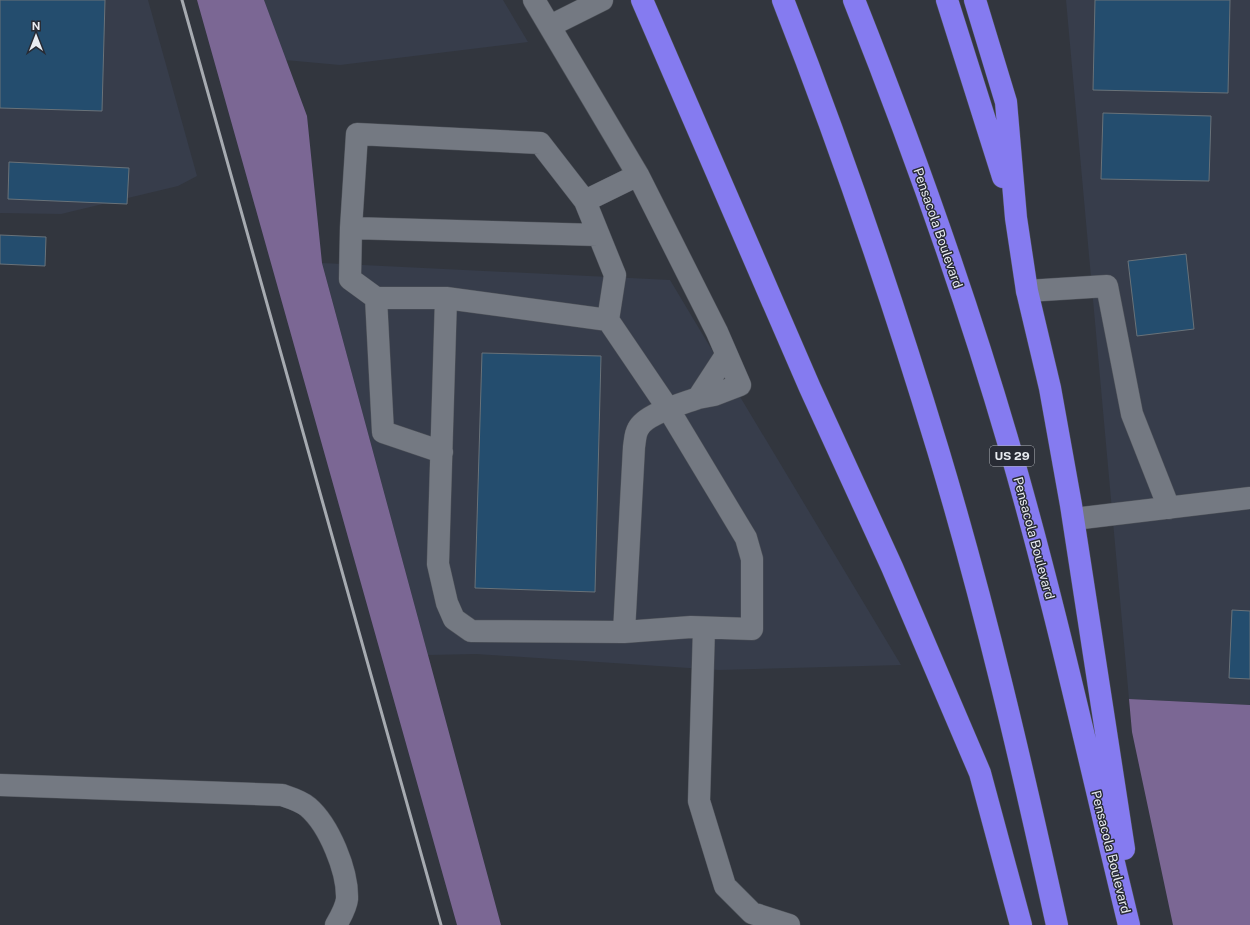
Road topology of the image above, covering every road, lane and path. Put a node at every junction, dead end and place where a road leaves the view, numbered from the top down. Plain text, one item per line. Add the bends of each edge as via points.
1 (534, 0) edge
2 (602, 0) edge
3 (642, 0) edge
4 (783, 0) edge
5 (854, 0) edge
6 (947, 0) edge
7 (975, 0) edge
8 (550, 26) junction
9 (638, 175) junction
10 (585, 201) junction
11 (1016, 218) junction
12 (350, 228) junction
13 (598, 235) junction
14 (1027, 291) junction
15 (376, 298) junction
16 (446, 298) junction
17 (608, 320) junction
18 (726, 355) junction
19 (698, 398) junction
20 (669, 410) junction
21 (442, 452) junction
22 (1250, 498) edge
23 (1169, 508) junction
24 (1074, 519) junction
25 (704, 628) junction
26 (624, 632) junction
27 (0, 785) edge
28 (336, 925) edge
29 (790, 925) edge
30 (1021, 925) edge
31 (1058, 925) edge
32 (1129, 925) edge
33 (1135, 925) edge

1 - 8 lane
2 - 8 lane
3 - 30 highway via 980,773
4 - 31 highway via 812,73 877,259 938,452 983,613
5 - 32 highway, Pensacola Boulevard / US 29 via 890,90 956,276 1009,444 1048,590
6 - 11 highway
7 - 11 highway via 1006,102
8 - 9 lane
9 - 10 lane
9 - 18 lane via 717,332
10 - 12 lane via 540,142 357,134
10 - 13 lane
11 - 14 highway
12 - 13 lane
12 - 15 lane via 350,280
13 - 17 lane via 615,275
14 - 23 lane via 1107,286 1132,414
14 - 24 highway via 1050,388
15 - 16 lane
15 - 21 lane via 383,432
16 - 17 lane
16 - 21 lane
17 - 20 lane
18 - 19 lane
18 - 19 lane via 740,385
19 - 20 lane
20 - 25 lane via 743,533 752,559 752,629
20 - 26 lane via 650,416 637,430
21 - 26 lane via 438,564 447,603 454,619 471,631
22 - 23 lane
23 - 24 lane
24 - 33 highway
25 - 26 lane
25 - 29 lane via 699,801 725,886 752,913
27 - 28 lane via 282,795 294,799 307,806 319,819 329,834 337,855 347,900

